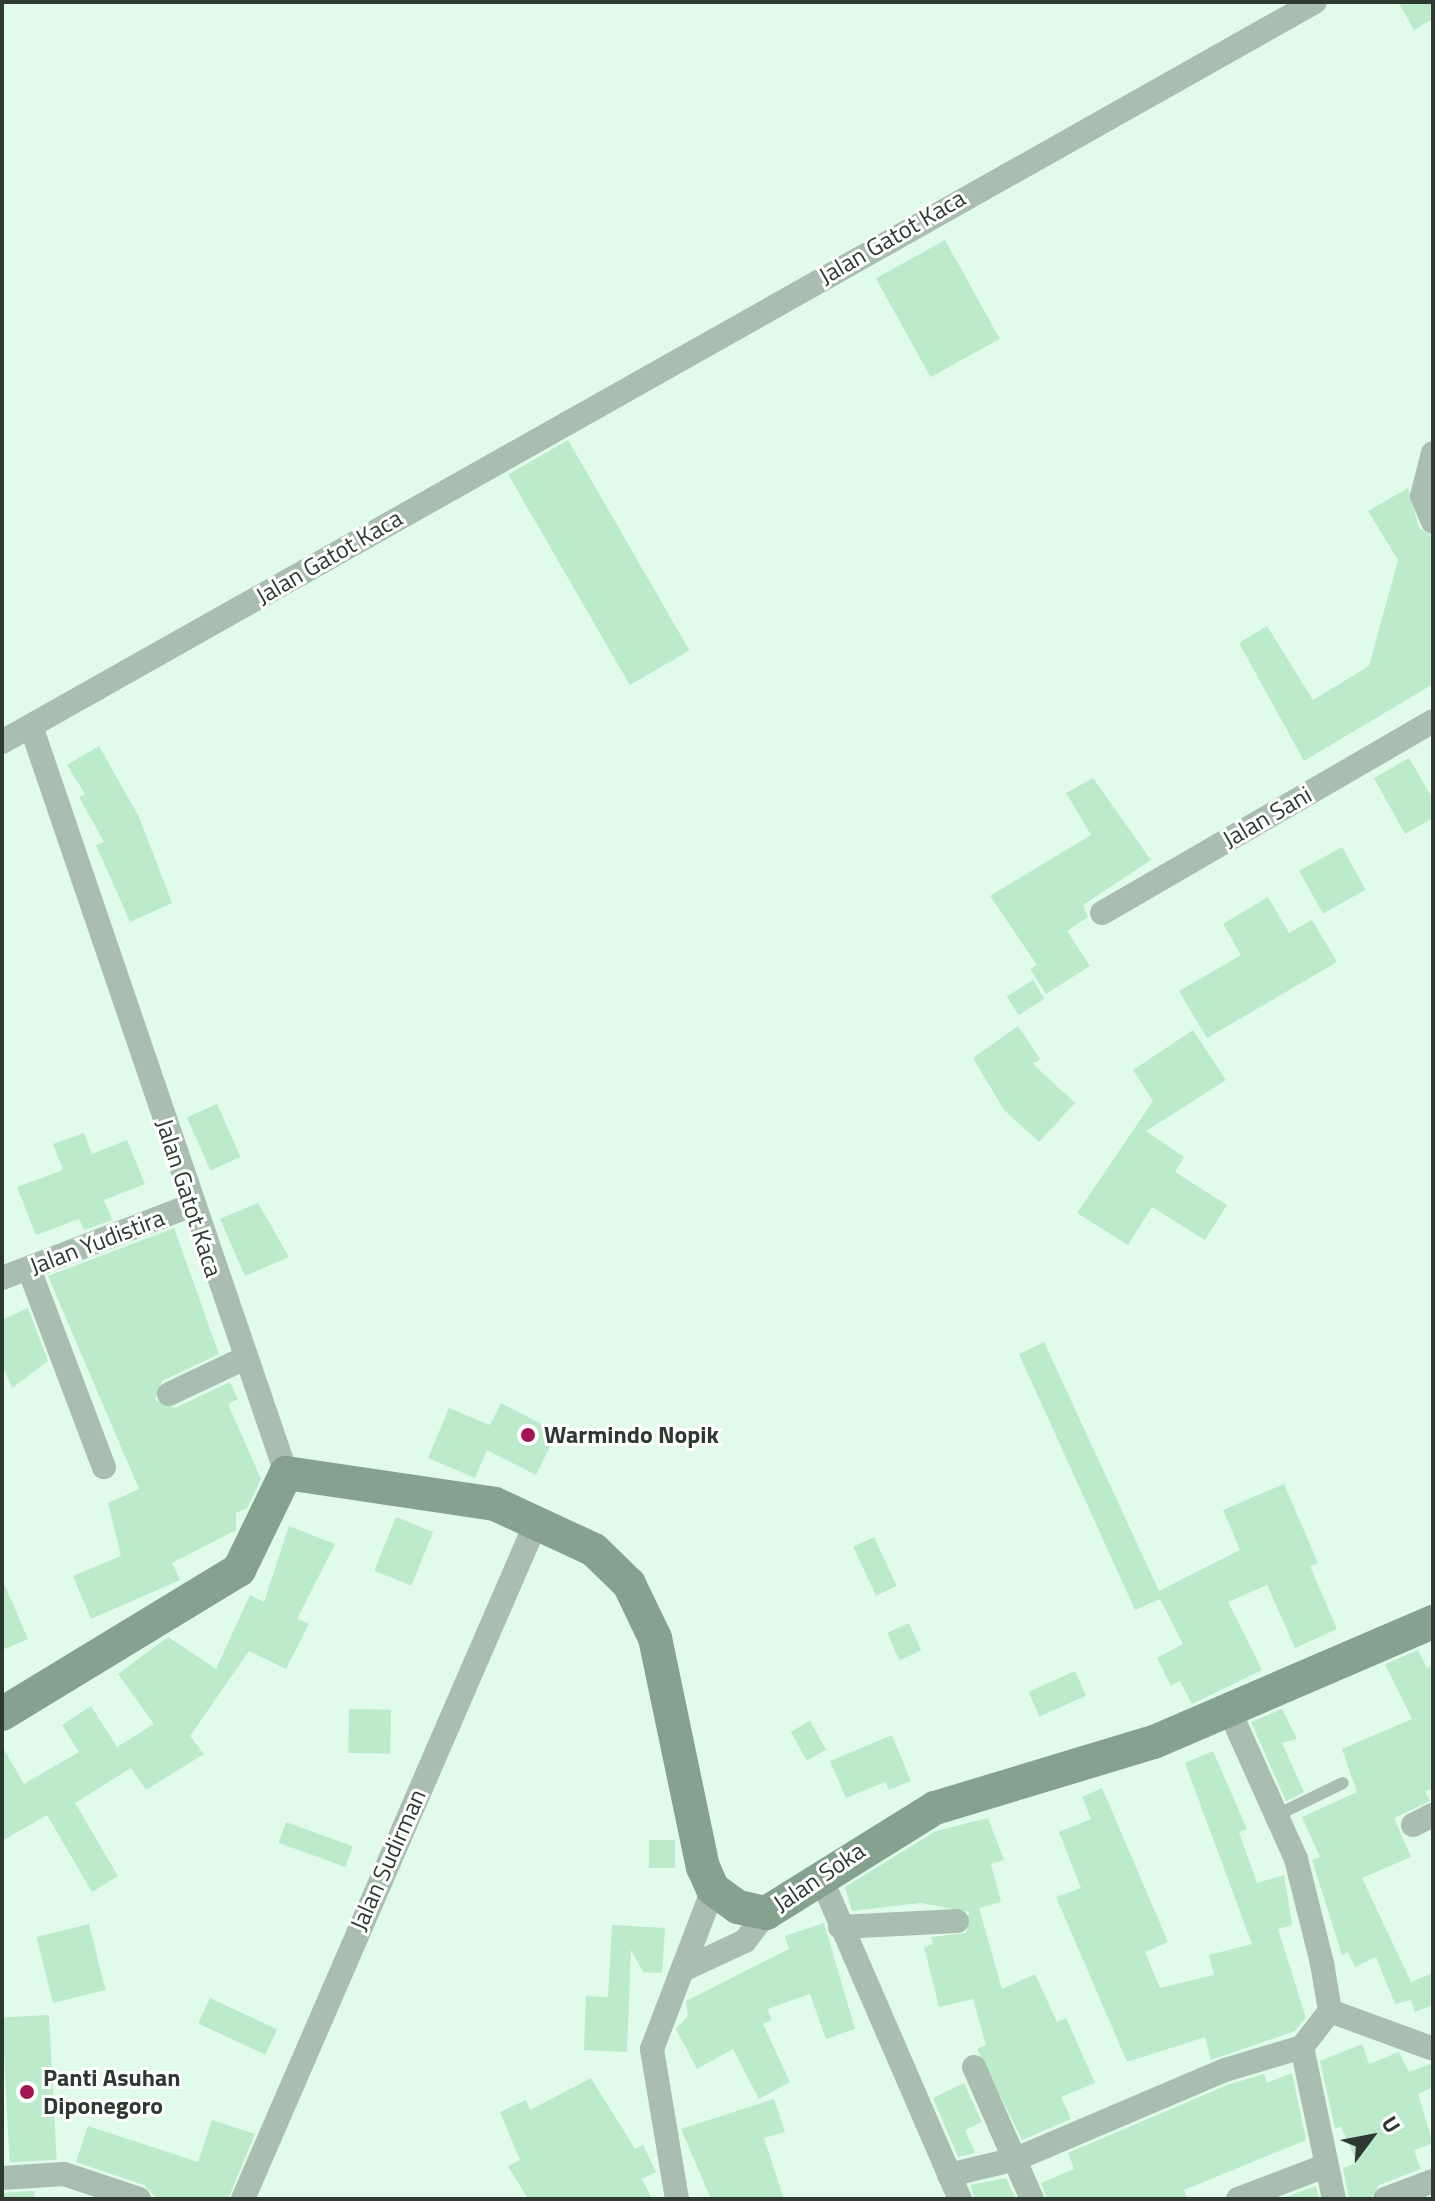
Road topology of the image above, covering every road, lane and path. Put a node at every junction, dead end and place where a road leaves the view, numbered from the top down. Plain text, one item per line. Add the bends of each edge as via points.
1 (1315, 2) edge
2 (1433, 453) edge
3 (1433, 522) edge
4 (1433, 721) edge
5 (31, 726) junction
6 (2, 742) edge
7 (1102, 913) dead end
8 (192, 1205) junction
9 (29, 1269) junction
10 (2, 1278) edge
11 (243, 1359) junction
12 (169, 1394) dead end
13 (104, 1467) dead end
14 (286, 1473) junction
15 (536, 1523) junction
16 (1433, 1622) edge
17 (1230, 1712) junction
18 (2, 1714) edge
19 (1343, 1783) dead end
20 (1277, 1815) junction
21 (821, 1878) junction
22 (713, 1889) junction
23 (766, 1913) junction
24 (957, 1921) dead end
25 (840, 1927) junction
26 (683, 1970) junction
27 (1330, 2011) junction
28 (1302, 2047) junction
29 (1431, 2048) dead end
30 (974, 2067) dead end
31 (1016, 2159) junction
32 (1325, 2166) junction
33 (949, 2175) junction
34 (2, 2178) edge
35 (1433, 2181) edge
36 (139, 2199) edge
37 (243, 2199) edge
38 (677, 2199) edge
39 (960, 2199) edge
40 (1032, 2199) edge
41 (1238, 2199) edge
42 (1334, 2199) edge
43 (1385, 2199) edge

1 - 5 street, Jalan Gatot Kaca
2 - 3 street via 1422,496
4 - 7 street, Jalan Sani
5 - 6 street
5 - 8 street, Jalan Gatot Kaca
8 - 9 street, Jalan Yudistira
8 - 11 street, Jalan Gatot Kaca
9 - 10 street, Jalan Yudistira
9 - 13 street
11 - 12 street
11 - 14 street, Jalan Gatot Kaca
14 - 15 street via 495,1504
14 - 18 street via 239,1570
15 - 22 street via 594,1550 629,1584 655,1638 694,1842
15 - 37 street, Jalan Sudirman
16 - 17 street, Jalan Soka
17 - 20 street
17 - 21 street, Jalan Soka via 1086,1768 935,1808
19 - 20 lane
20 - 27 street via 1296,1859
21 - 23 street, Jalan Soka
21 - 25 street
22 - 23 street, Jalan Soka via 738,1907
22 - 26 street
23 - 26 street via 745,1941
24 - 25 street
25 - 33 street
26 - 38 street via 652,2049
27 - 28 street
27 - 29 street
28 - 31 street via 1225,2070
28 - 32 street
30 - 31 street
31 - 33 street
31 - 40 street
32 - 41 street
32 - 42 street
33 - 39 street
34 - 36 street via 64,2174
35 - 43 street

